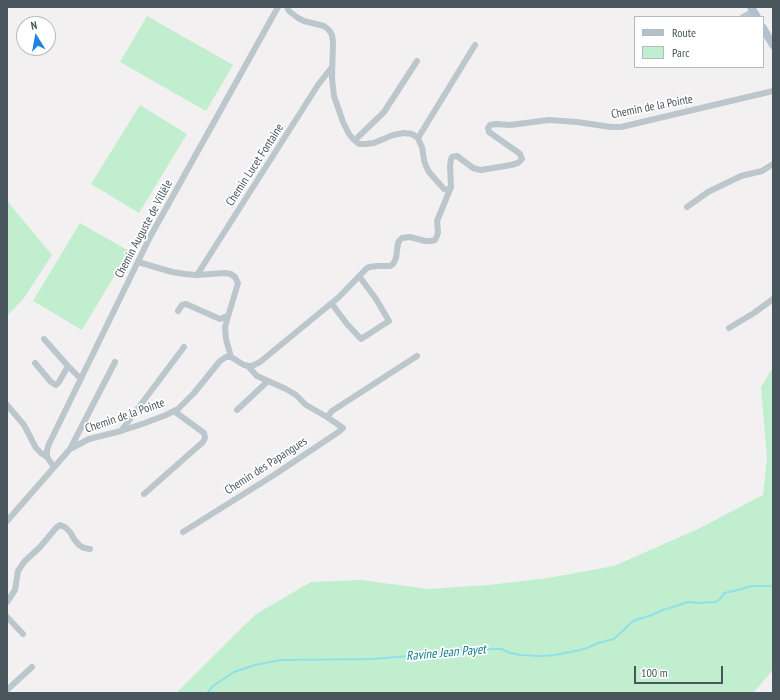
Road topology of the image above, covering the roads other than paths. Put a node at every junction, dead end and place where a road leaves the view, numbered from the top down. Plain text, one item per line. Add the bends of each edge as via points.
1 (278, 7) edge
2 (287, 7) edge
3 (764, 30) edge
4 (475, 45) dead end
5 (773, 45) edge
6 (417, 62) dead end
7 (332, 67) junction
8 (773, 91) edge
9 (418, 138) junction
10 (355, 140) junction
11 (773, 164) edge
12 (451, 186) junction
13 (688, 207) dead end
14 (138, 262) junction
15 (197, 275) junction
16 (359, 276) junction
17 (773, 299) edge
18 (332, 304) junction
19 (178, 311) dead end
20 (228, 316) junction
21 (729, 328) dead end
22 (44, 339) dead end
23 (184, 347) dead end
24 (417, 356) dead end
25 (231, 357) junction
26 (115, 362) dead end
27 (35, 363) dead end
28 (68, 366) junction
29 (248, 366) junction
30 (81, 379) junction
31 (268, 381) junction
32 (7, 405) edge
33 (236, 410) dead end
34 (174, 411) junction
35 (326, 417) junction
36 (121, 431) junction
37 (70, 449) junction
38 (47, 457) junction
39 (54, 467) junction
40 (144, 494) dead end
41 (7, 521) edge
42 (183, 532) dead end
43 (90, 549) dead end
44 (7, 602) edge
45 (7, 617) edge
46 (23, 634) dead end
47 (32, 667) dead end
48 (7, 690) edge

1 - 14 street, Chemin Auguste de Villèle
2 - 7 street via 298,18 329,30 333,42
3 - 5 main road
4 - 9 street
6 - 10 street via 384,112
7 - 10 street via 336,102 343,122
7 - 15 street, Chemin Lucet Fontaine
8 - 12 street, Chemin de la Pointe via 621,127 549,120 490,125 489,132 520,154 522,159 511,165 480,170 473,168 458,156 453,156 450,159
9 - 10 street via 404,133 374,143 359,144
9 - 12 street via 429,172 444,189 447,190
11 - 13 street via 708,192
12 - 16 street, Chemin de la Pointe via 436,220 438,232 435,240 425,241 410,236 402,238 398,243 393,264 369,267
14 - 15 street via 172,272
14 - 30 street, Chemin Auguste de Villèle
15 - 20 street via 225,273 235,277 238,283
16 - 18 street, Chemin de la Pointe
16 - 18 street via 389,321 361,339
17 - 21 street
18 - 29 street, Chemin de la Pointe via 260,362
19 - 20 street via 186,304 220,320
20 - 25 street via 225,327
22 - 28 street
23 - 36 street
24 - 35 street
25 - 29 street
25 - 34 street, Chemin de la Pointe via 220,360 194,393
26 - 37 street
27 - 28 street via 56,385
28 - 30 street
29 - 31 street, Chemin des Papangues via 257,376
30 - 38 street, Chemin Auguste de Villèle via 49,444
31 - 33 street
31 - 35 street, Chemin des Papangues via 296,395 306,405
32 - 38 street via 24,425 36,448
34 - 36 street, Chemin de la Pointe
34 - 40 street via 204,433 205,438
35 - 42 street, Chemin des Papangues via 342,429
36 - 37 street, Chemin de la Pointe via 89,439
37 - 39 street, Chemin de la Pointe
38 - 39 street
39 - 41 street, Chemin de la Pointe
43 - 44 street via 79,546 65,527 56,528 18,570 15,590
45 - 46 street
47 - 48 street

